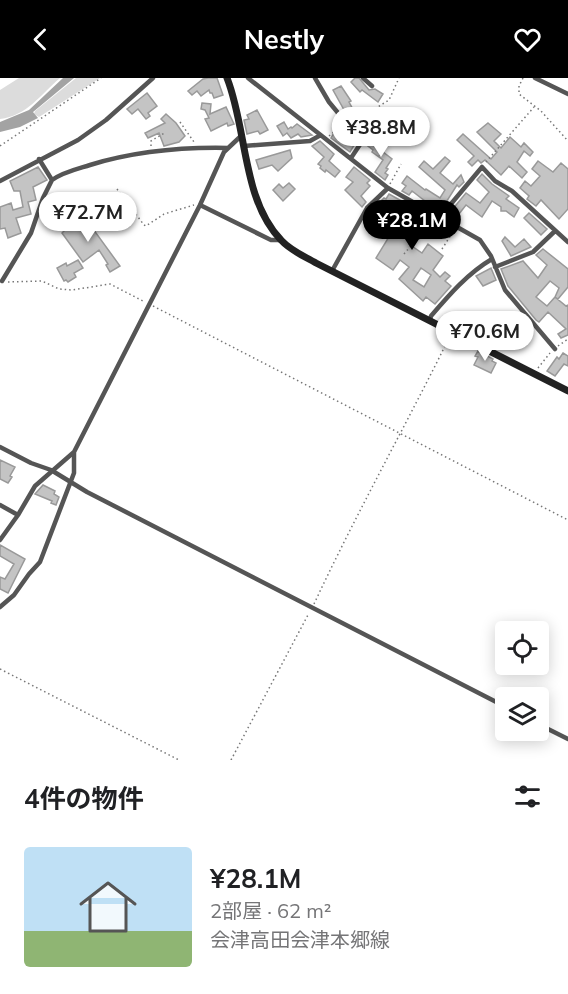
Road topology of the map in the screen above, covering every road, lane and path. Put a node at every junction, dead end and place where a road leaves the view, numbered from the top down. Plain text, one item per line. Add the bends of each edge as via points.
1 (102, 78) edge
2 (153, 78) edge
3 (227, 78) edge
4 (248, 78) edge
5 (315, 78) edge
6 (363, 78) edge
7 (399, 78) edge
8 (523, 78) edge
9 (535, 78) edge
10 (372, 86) dead end
11 (568, 94) edge
12 (535, 107) junction
13 (180, 122) dead end
14 (348, 125) junction
15 (369, 131) dead end
16 (166, 132) dead end
17 (242, 135) junction
18 (319, 136) junction
19 (326, 141) junction
20 (568, 141) edge
21 (0, 146) edge
22 (244, 146) junction
23 (197, 147) junction
24 (228, 148) junction
25 (152, 151) junction
26 (351, 158) junction
27 (39, 159) junction
28 (401, 164) dead end
29 (482, 167) junction
30 (52, 180) junction
31 (0, 181) edge
32 (388, 188) junction
33 (117, 189) dead end
34 (200, 205) junction
35 (432, 213) junction
36 (440, 217) junction
37 (456, 226) junction
38 (555, 231) junction
39 (281, 240) junction
40 (568, 242) edge
41 (441, 249) dead end
42 (404, 254) dead end
43 (492, 259) junction
44 (495, 267) junction
45 (332, 271) junction
46 (2, 281) joint
47 (149, 304) junction
48 (430, 320) junction
49 (452, 332) junction
50 (568, 339) edge
51 (555, 349) junction
52 (534, 373) junction
53 (568, 391) edge
54 (401, 434) junction
55 (0, 447) edge
56 (74, 452) junction
57 (51, 470) junction
58 (70, 481) junction
59 (0, 505) edge
60 (18, 515) junction
61 (568, 520) edge
62 (0, 540) edge
63 (0, 606) edge
64 (312, 608) junction
65 (0, 669) edge
66 (495, 701) edge
67 (549, 730) edge
68 (568, 739) edge
69 (179, 760) edge
70 (231, 760) edge

1 - 21 path
2 - 27 street via 78,140
3 - 17 main road
4 - 18 street
5 - 14 street
6 - 10 street
7 - 14 path via 385,104
8 - 12 path via 519,94
9 - 11 street
12 - 20 path
12 - 29 path
13 - 23 path
14 - 19 path
15 - 26 street
16 - 25 path via 151,141
17 - 22 main road
17 - 24 street
18 - 19 street
18 - 22 street via 310,141
19 - 26 street
22 - 39 main road via 263,214
23 - 24 street
23 - 25 street
24 - 34 street
25 - 30 street via 59,174
26 - 32 street
27 - 30 street
27 - 31 street
28 - 32 path
29 - 36 street
29 - 38 street
30 - 46 street via 31,233
32 - 35 street
32 - 45 street via 367,208
33 - 34 path via 146,226 170,211
34 - 39 street via 271,240
34 - 47 street
35 - 36 street
35 - 42 path
36 - 37 street
37 - 41 path
37 - 43 street via 480,240
38 - 40 street
38 - 44 street via 533,252
39 - 45 main road
43 - 44 street
43 - 48 street via 455,289
44 - 51 street via 505,290
45 - 48 main road
46 - 47 path via 42,281 72,290 110,284
47 - 54 path
47 - 56 street
48 - 49 main road
49 - 52 main road
49 - 54 path
50 - 51 path
51 - 52 path
52 - 53 main road
54 - 61 path
54 - 64 path via 353,521
55 - 57 street
56 - 57 street
56 - 58 street
57 - 58 street
57 - 60 street via 35,486
58 - 63 street via 40,562
58 - 64 street
59 - 60 street
60 - 62 street
64 - 66 street
64 - 70 path
65 - 69 path
67 - 68 street

